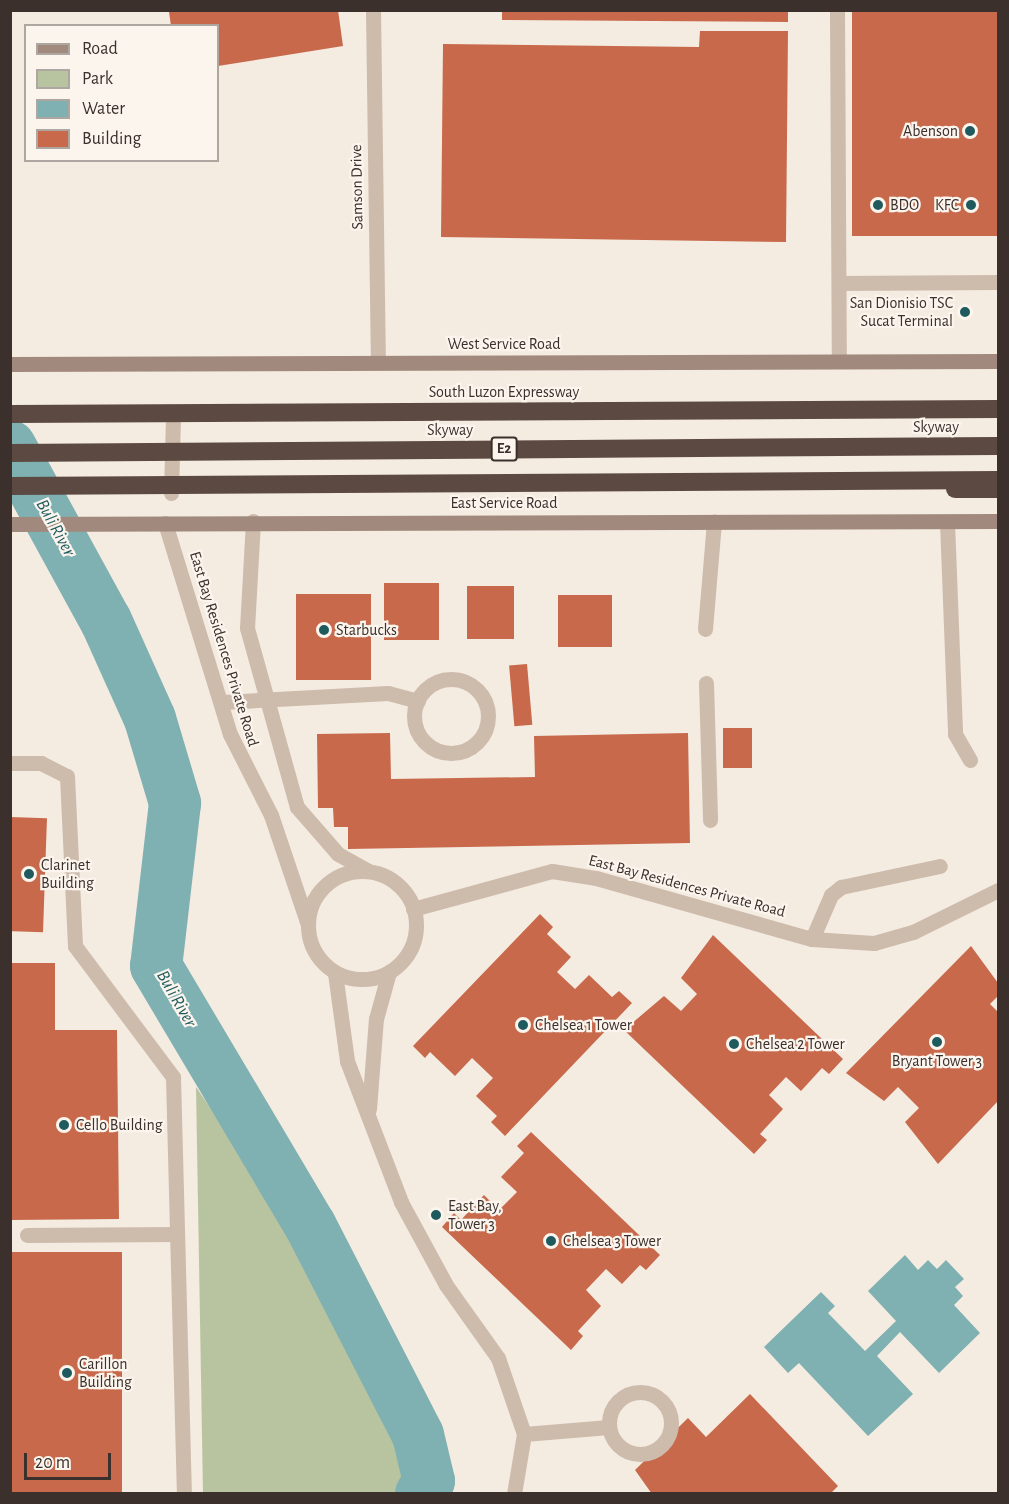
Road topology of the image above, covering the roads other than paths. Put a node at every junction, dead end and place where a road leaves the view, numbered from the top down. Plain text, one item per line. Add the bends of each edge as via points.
1 (373, 10) edge
2 (837, 10) edge
3 (999, 282) edge
4 (839, 283) junction
5 (839, 361) junction
6 (999, 361) edge
7 (378, 362) junction
8 (10, 364) edge
9 (999, 409) edge
10 (10, 414) edge
11 (173, 414) junction
12 (999, 446) edge
13 (10, 453) edge
14 (999, 480) edge
15 (10, 486) edge
16 (999, 489) edge
17 (171, 493) junction
18 (10, 494) edge
19 (999, 521) edge
20 (253, 522) junction
21 (714, 522) junction
22 (947, 522) junction
23 (165, 523) junction
24 (12, 524) edge
25 (705, 629) dead end
26 (706, 683) dead end
27 (417, 701) junction
28 (223, 702) junction
29 (265, 702) junction
30 (970, 760) dead end
31 (10, 763) edge
32 (297, 807) junction
33 (271, 815) junction
34 (710, 820) dead end
35 (940, 866) dead end
36 (369, 871) junction
37 (999, 890) edge
38 (413, 909) junction
39 (308, 925) junction
40 (812, 939) junction
41 (389, 972) junction
42 (335, 973) junction
43 (369, 1115) junction
44 (177, 1234) junction
45 (27, 1235) dead end
46 (609, 1427) junction
47 (524, 1434) junction
48 (184, 1494) edge
49 (514, 1494) edge

1 - 7 street, Samson Drive
2 - 4 street
3 - 4 street
4 - 5 street
5 - 6 main road, West Service Road
5 - 7 main road, West Service Road
7 - 8 main road, West Service Road
9 - 11 highway, South Luzon Expressway
10 - 11 highway, South Luzon Expressway
11 - 17 street
12 - 13 highway, Skyway / E2, bridge
14 - 15 highway, E2, bridge
16 - 17 highway
17 - 18 highway
19 - 22 main road, East Service Road
20 - 21 main road, East Service Road
20 - 23 main road, East Service Road
20 - 29 street, East Bay Residences Private Road via 244,607
21 - 22 main road, East Service Road
21 - 25 street
22 - 30 street via 955,734
23 - 24 main road, East Service Road
23 - 28 street, East Bay Residences Private Road
26 - 34 street
27 - 27 street via 415,726 436,751 468,750 486,732 488,707 467,682 435,683
27 - 29 street via 388,693
28 - 29 street
28 - 33 street, East Bay Residences Private Road via 239,759
29 - 32 street, East Bay Residences Private Road
31 - 44 street via 40,764 67,776 75,946 173,1077
32 - 33 street
32 - 36 street, East Bay Residences Private Road via 338,854
33 - 39 street, East Bay Residences Private Road
35 - 40 street via 841,886 831,895
36 - 38 street, East Bay Residences Private Road via 397,884
36 - 39 street via 346,873 326,884 312,902
37 - 40 street, East Bay Residences Private Road via 913,932 874,943
38 - 40 street, East Bay Residences Private Road via 552,871 596,878
38 - 41 street via 414,941
39 - 42 street, East Bay Residences Private Road via 315,953
41 - 42 street via 366,980
41 - 43 street via 376,1018
42 - 43 street via 347,1061
43 - 47 street via 423,1244 498,1358
44 - 45 street
44 - 48 street
46 - 46 street via 616,1403 637,1392 660,1399 671,1420 665,1442 639,1455 619,1446
46 - 47 street
47 - 49 street

